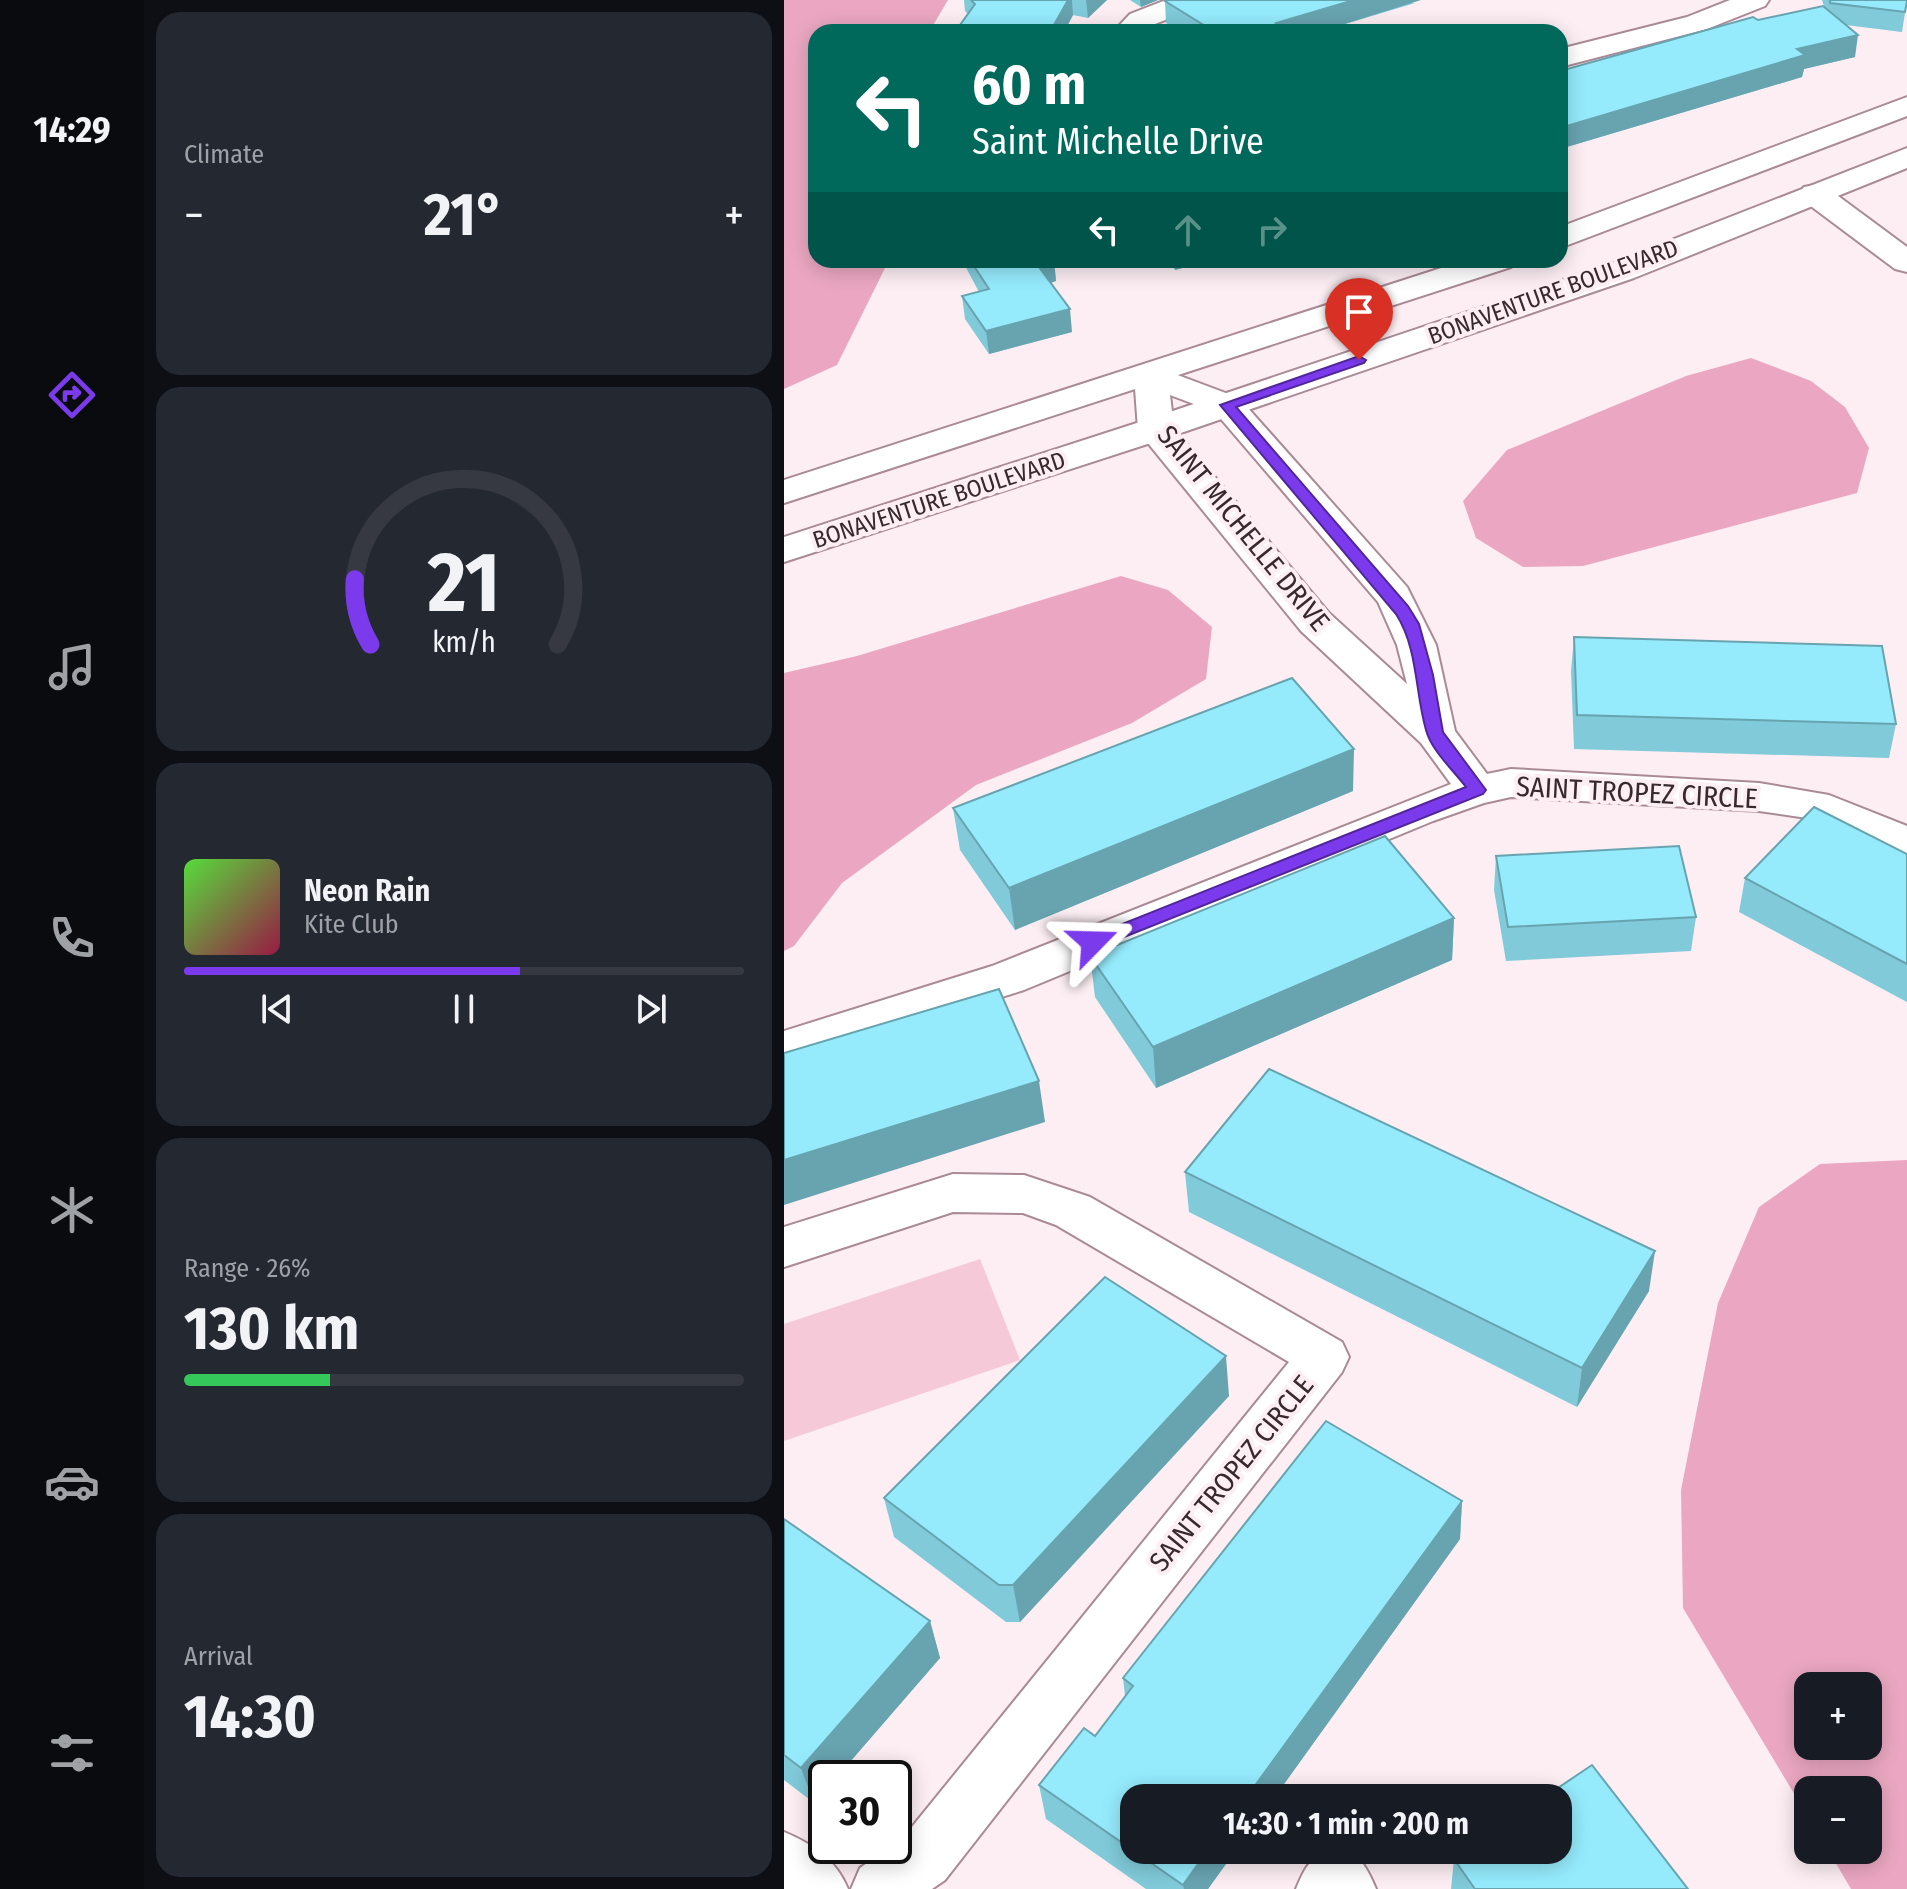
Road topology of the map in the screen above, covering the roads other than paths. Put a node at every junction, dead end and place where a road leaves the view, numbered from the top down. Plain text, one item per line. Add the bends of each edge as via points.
1 (1191, 0) edge
2 (1755, 0) edge
3 (1136, 24) edge
4 (1568, 56) edge
5 (1907, 106) edge
6 (1907, 157) edge
7 (1815, 194) junction
8 (1568, 235) edge
9 (1907, 262) edge
10 (1475, 268) edge
11 (1151, 375) junction
12 (1227, 405) junction
13 (1156, 429) junction
14 (784, 492) edge
15 (784, 550) edge
16 (1435, 733) junction
17 (1477, 790) junction
18 (1907, 842) edge
19 (784, 1048) edge
20 (784, 1247) edge
21 (784, 1861) edge
22 (818, 1889) edge
23 (881, 1889) edge
24 (1326, 1889) edge
25 (1346, 1889) edge

1 - 3 street
2 - 4 street via 1697,23
5 - 8 street, BONAVENTURE BOULEVARD
6 - 7 street, BONAVENTURE BOULEVARD
7 - 9 street
7 - 12 street, BONAVENTURE BOULEVARD via 1622,271
10 - 11 street, BONAVENTURE BOULEVARD
11 - 12 street, SAINT MICHELLE DRIVE
11 - 13 street, SAINT MICHELLE DRIVE
11 - 14 street, BONAVENTURE BOULEVARD
12 - 13 street, BONAVENTURE BOULEVARD
12 - 16 street, SAINT MICHELLE DRIVE via 1393,596 1411,624
13 - 15 street, BONAVENTURE BOULEVARD
13 - 16 street, SAINT MICHELLE DRIVE via 1315,622
16 - 17 street, SAINT MICHELLE DRIVE
17 - 18 street, SAINT TROPEZ CIRCLE via 1533,783 1759,797 1814,805
17 - 19 street, SAINT TROPEZ CIRCLE via 1008,978
20 - 23 street, SAINT TROPEZ CIRCLE via 953,1193 1024,1194 1073,1211 1324,1357 924,1859
21 - 22 street
24 - 25 street via 1337,1876

